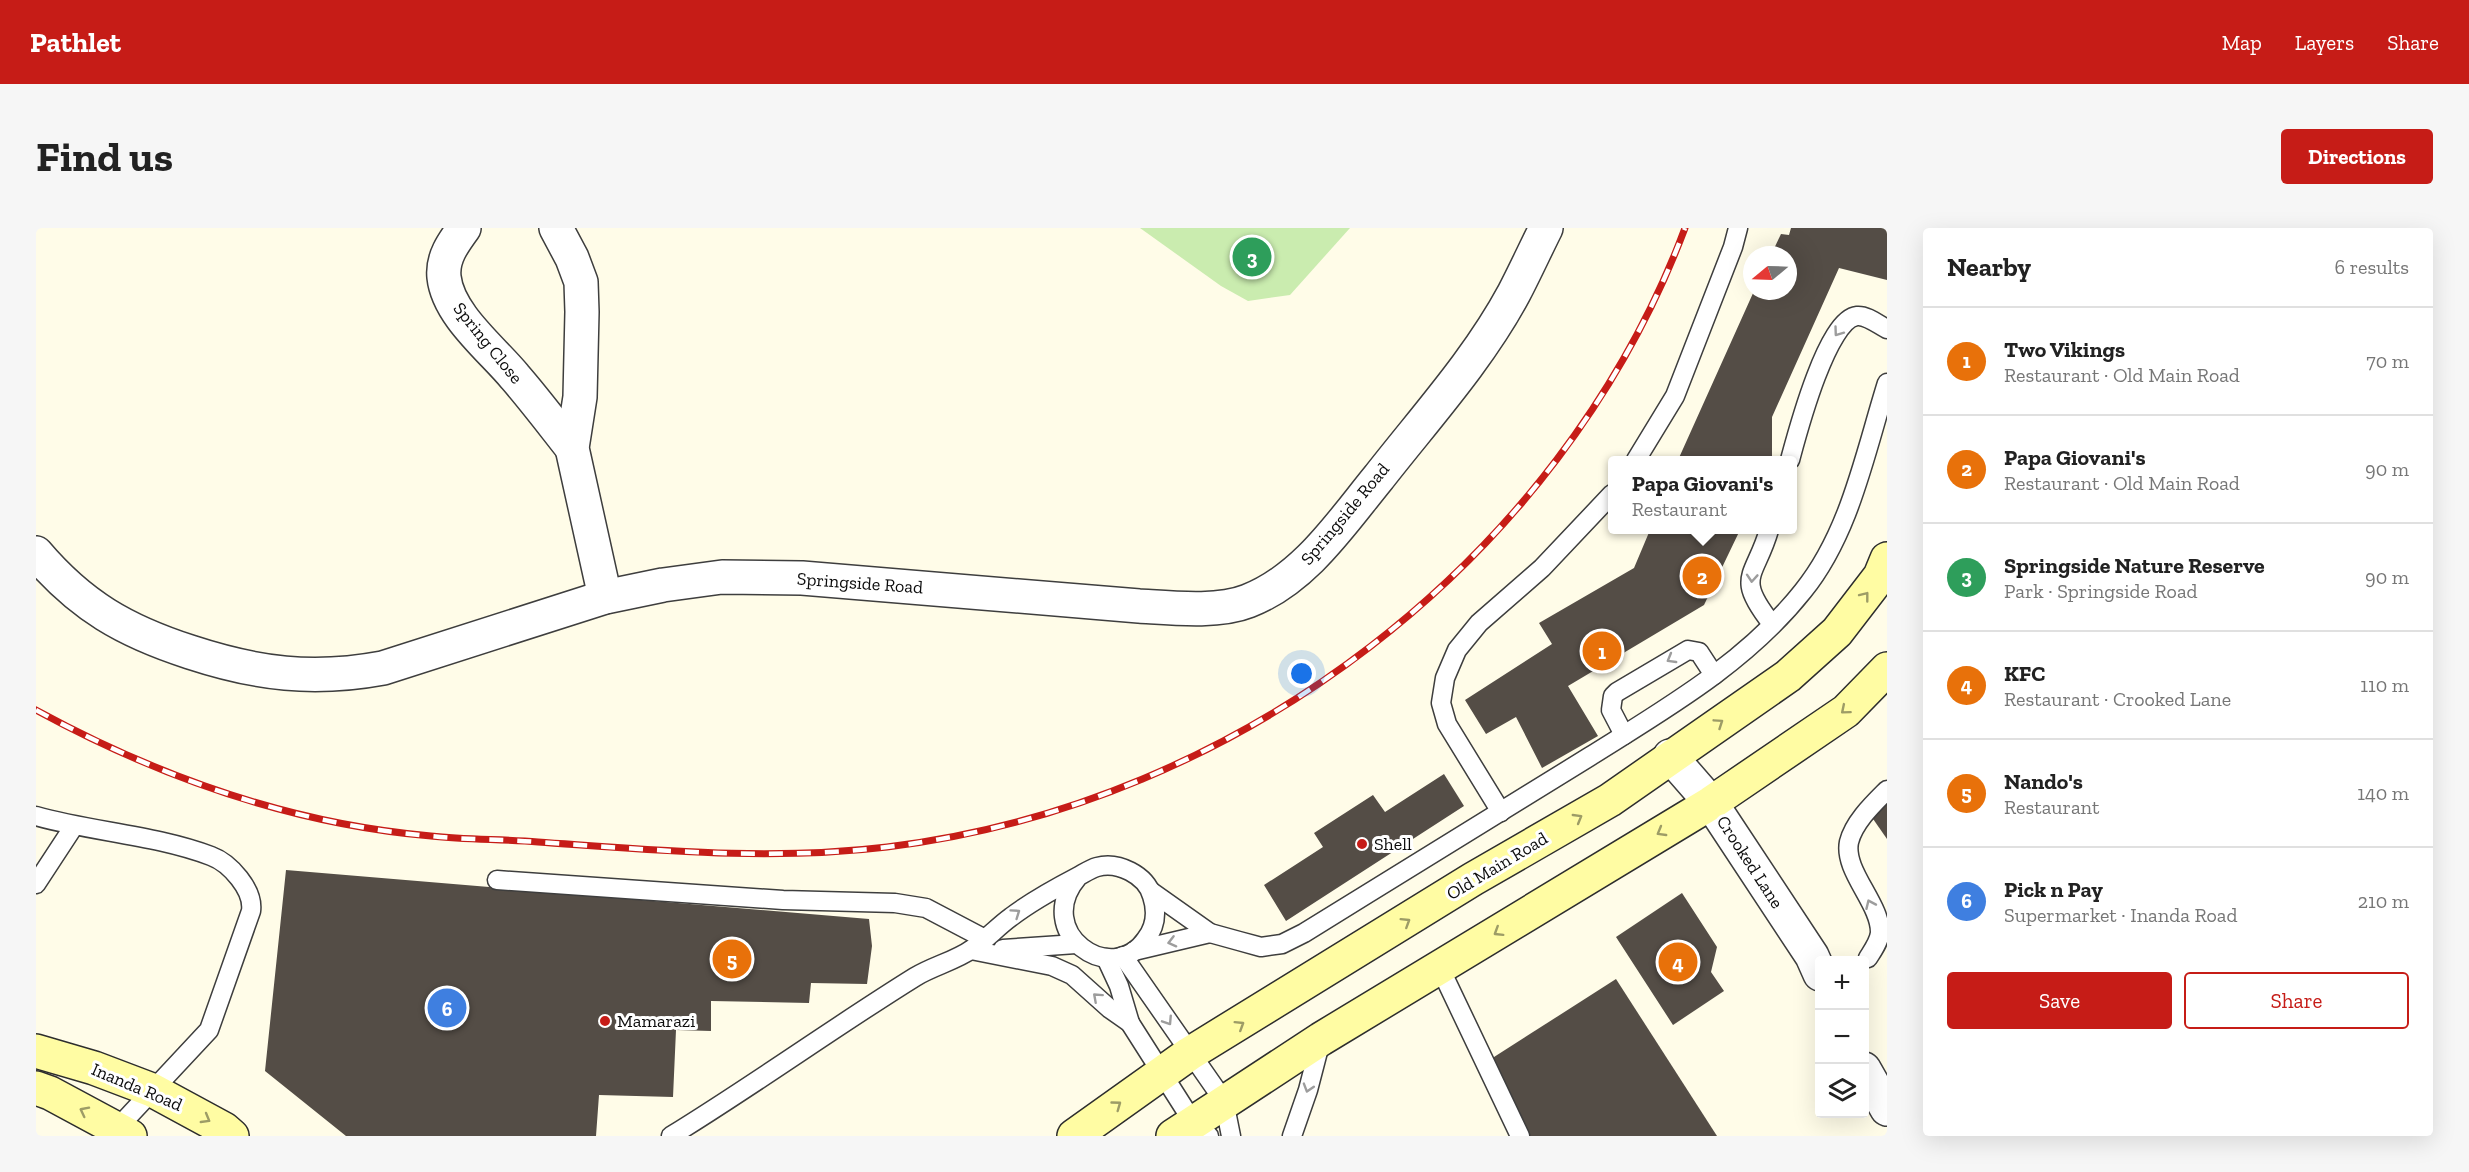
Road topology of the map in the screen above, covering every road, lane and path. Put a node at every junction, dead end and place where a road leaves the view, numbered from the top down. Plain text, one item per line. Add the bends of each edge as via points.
1 (464, 228) edge
2 (556, 228) edge
3 (1546, 228) edge
4 (1737, 228) edge
5 (1887, 329) edge
6 (1887, 383) edge
7 (572, 448) junction
8 (1638, 456) edge
9 (1791, 456) edge
10 (1608, 498) edge
11 (1767, 534) edge
12 (36, 552) edge
13 (1887, 559) edge
14 (605, 597) junction
15 (1772, 624) junction
16 (1887, 669) edge
17 (1714, 675) junction
18 (1624, 735) junction
19 (1670, 756) junction
20 (1887, 790) edge
21 (1711, 803) junction
22 (1501, 812) junction
23 (36, 816) edge
24 (74, 826) junction
25 (1078, 877) junction
26 (497, 880) dead end
27 (36, 884) edge
28 (1152, 892) junction
29 (1210, 933) junction
30 (978, 944) junction
31 (1076, 944) junction
32 (1121, 955) junction
33 (1887, 955) edge
34 (1868, 956) edge
35 (1869, 958) edge
36 (1815, 963) edge
37 (1440, 968) junction
38 (1130, 1023) junction
39 (1321, 1039) junction
40 (36, 1051) edge
41 (1190, 1054) junction
42 (1161, 1073) junction
43 (1869, 1078) edge
44 (36, 1088) edge
45 (152, 1090) junction
46 (1224, 1101) junction
47 (1887, 1109) edge
48 (1192, 1131) edge
49 (119, 1133) edge
50 (232, 1136) edge
51 (671, 1136) edge
52 (1074, 1136) edge
53 (1231, 1136) edge
54 (1292, 1136) edge
55 (1520, 1136) edge

1 - 7 street, Spring Close via 445,261 444,278 454,304
2 - 7 street, Spring Close via 581,282 580,397
3 - 14 street, Springside Road via 1513,295 1454,383 1298,570 1246,602 1151,607 885,584 722,577
4 - 8 lane via 1675,396
5 -> 9 lane via 1857,316 1834,337 1810,392
6 - 15 lane via 1834,541 1803,591
7 - 14 street, Spring Close
10 - 22 lane via 1542,568 1479,623 1457,650 1445,678 1442,703 1447,724
11 -> 15 lane via 1750,579 1753,598
12 - 14 street, Springside Road via 89,604 121,625 225,664 302,676 345,675 383,668
19 -> 13 main road, Old Main Road via 1814,654 1837,632 1880,576
15 - 17 lane
16 -> 21 main road via 1846,711
17 - 18 lane
17 -> 18 lane via 1698,652 1688,650 1617,692 1610,704
18 - 22 lane
19 - 21 street, Crooked Lane
41 -> 19 main road, Old Main Road via 1473,879 1610,800
34 -> 20 lane via 1880,932 1848,848 1857,824
21 - 36 street, Crooked Lane
21 -> 37 main road
22 - 29 lane via 1282,945 1262,947
23 - 24 lane
24 - 27 lane
24 - 45 lane via 213,856 241,880 251,897 251,912 209,1030
25 - 28 lane via 1097,867 1119,866 1138,875
30 -> 25 lane via 1045,893
25 - 31 lane via 1070,886 1063,910
26 - 30 lane via 783,900 896,903 926,908
28 - 29 lane
28 - 32 lane via 1154,925 1146,940
29 -> 32 lane
30 - 31 lane
38 -> 30 lane via 1060,968
30 - 51 lane via 917,976
31 - 32 lane via 1090,954
32 - 38 lane via 1119,986
32 -> 41 lane
33 - 35 lane
37 - 39 main road
37 - 55 lane
38 - 42 lane
39 - 46 main road
39 -> 54 lane
40 - 45 main road, Inanda Road
41 - 42 main road, Old Main Road
41 - 46 lane
42 - 48 lane
52 -> 42 main road, Old Main Road
43 - 47 street
49 -> 44 main road
45 - 49 lane
45 -> 50 main road, Inanda Road
46 - 48 main road
46 - 53 lane

